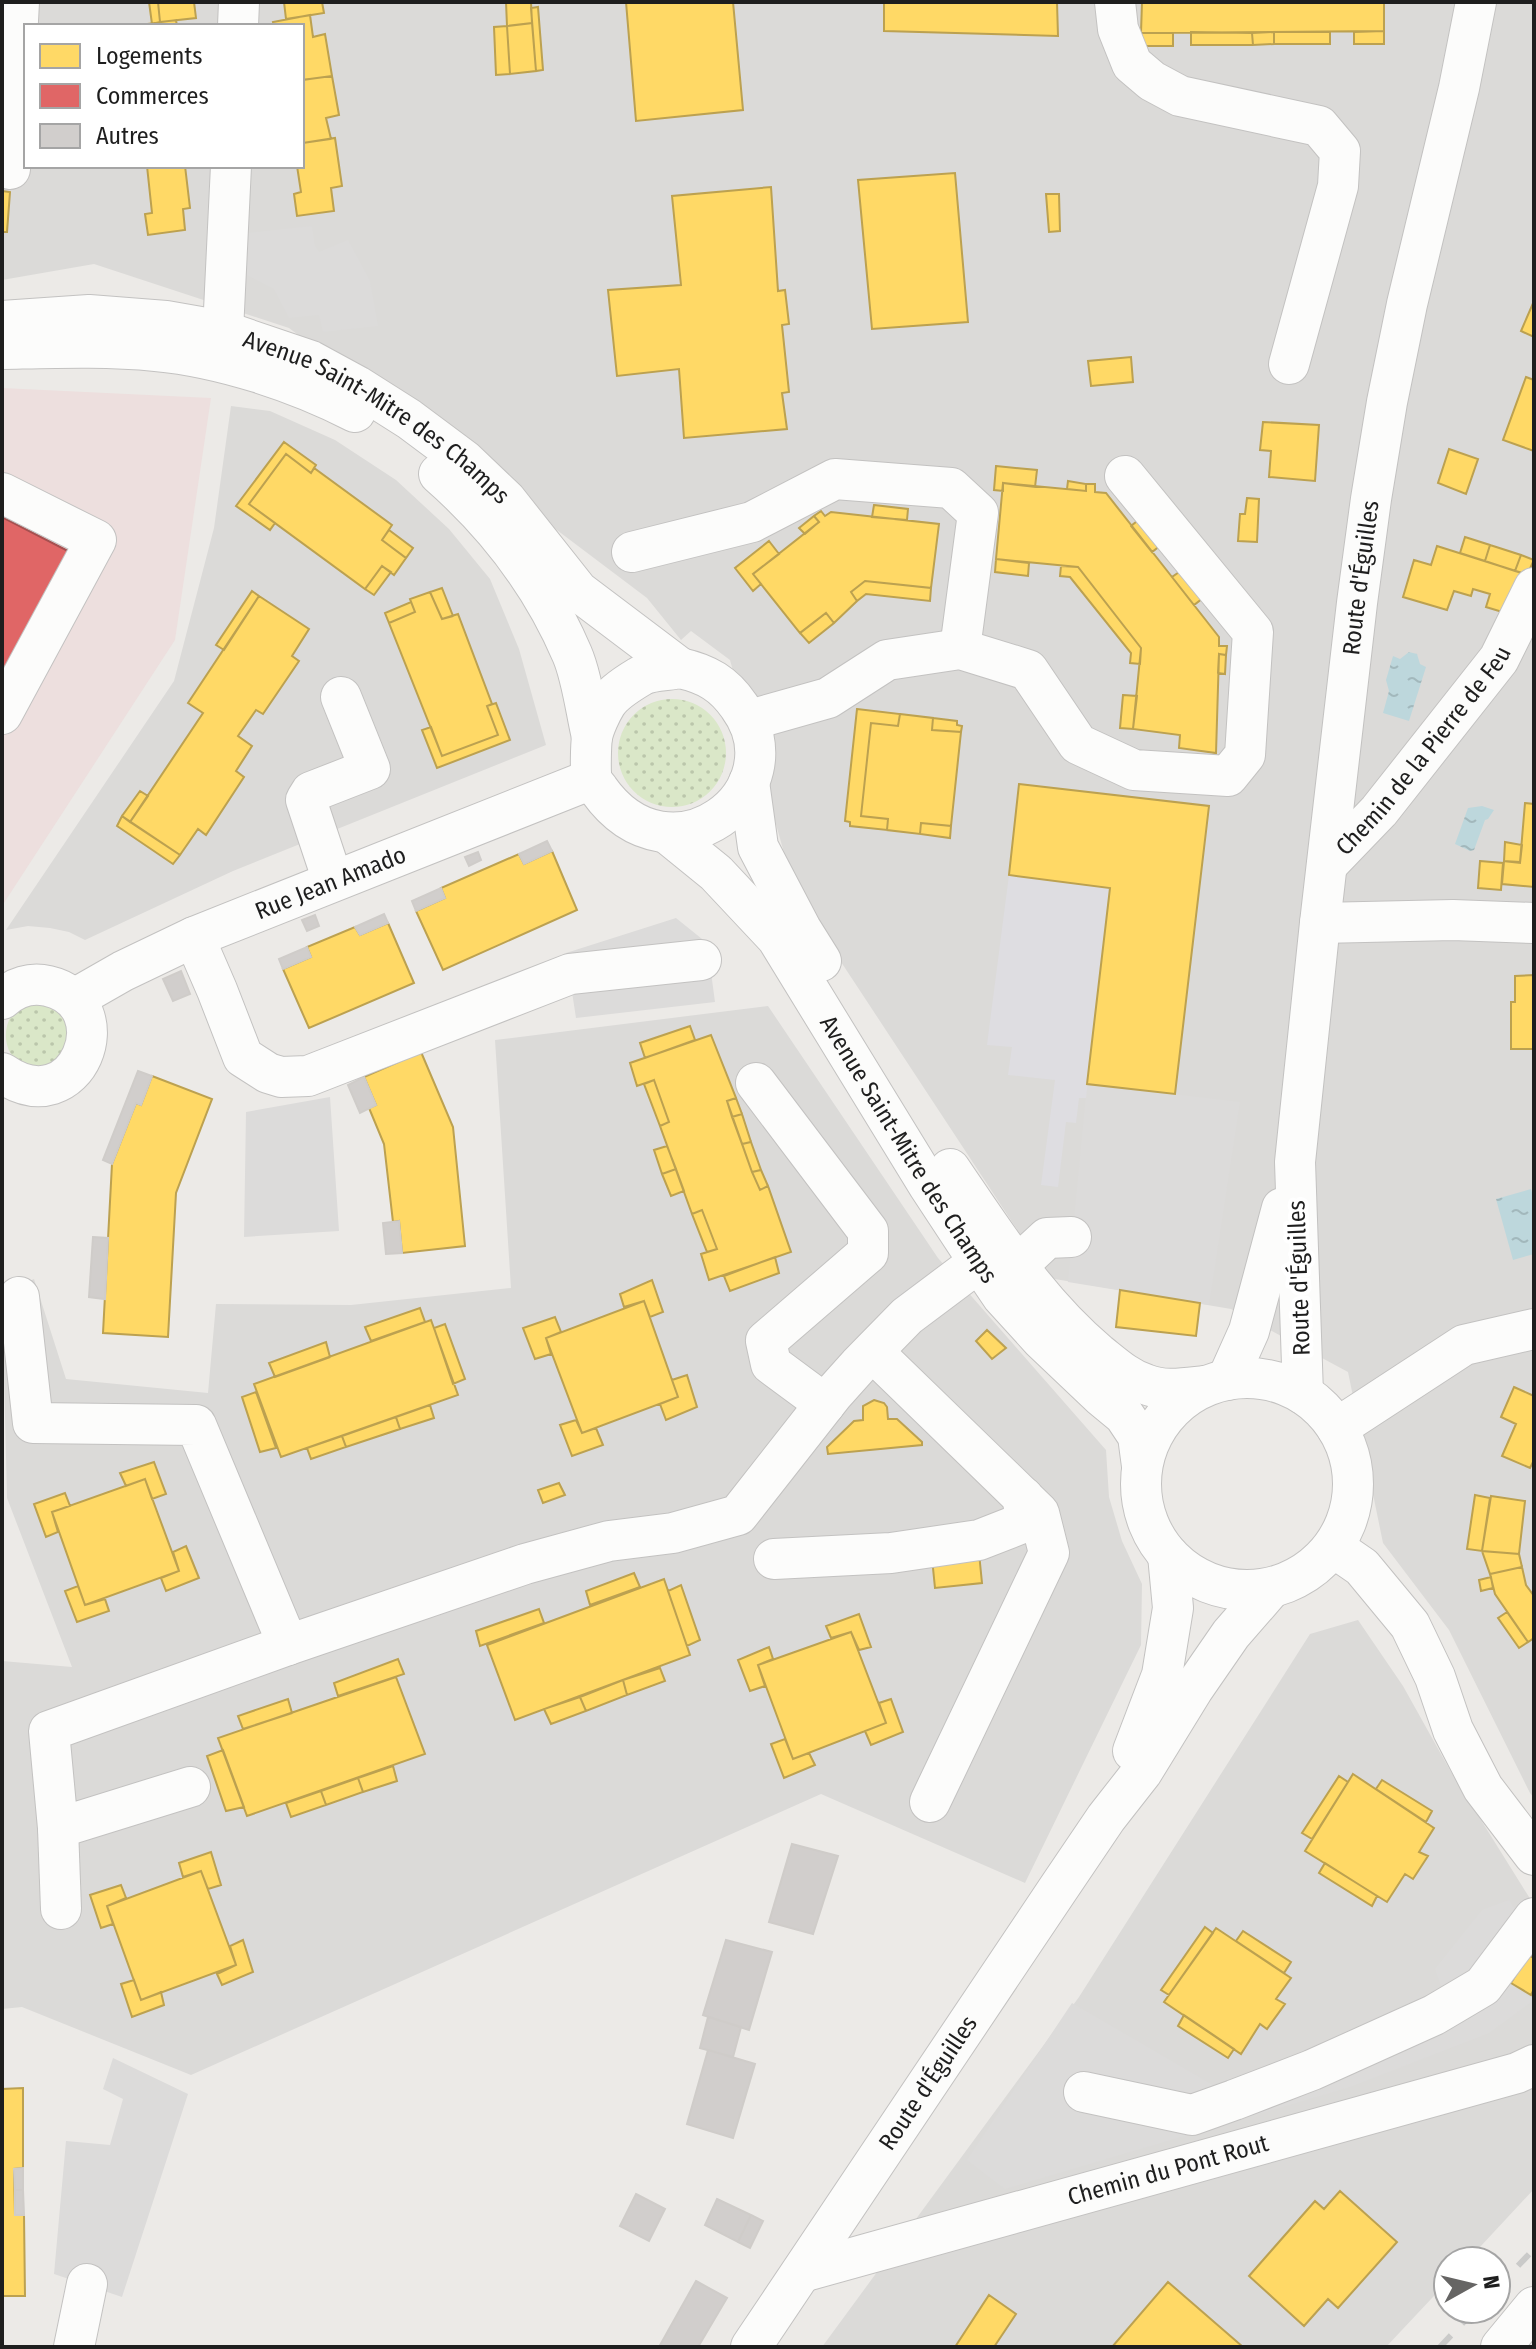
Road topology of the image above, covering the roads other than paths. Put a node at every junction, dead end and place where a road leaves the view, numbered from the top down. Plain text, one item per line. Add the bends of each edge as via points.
1 (19, 2) edge
2 (239, 2) edge
3 (1115, 2) edge
4 (1476, 2) edge
5 (238, 24) edge
6 (231, 168) edge
7 (10, 169) dead end
8 (2, 321) edge
9 (223, 331) junction
10 (2, 349) edge
11 (1289, 364) dead end
12 (1125, 476) dead end
13 (2, 493) edge
14 (632, 552) dead end
15 (1534, 588) edge
16 (960, 649) junction
17 (680, 668) junction
18 (341, 697) dead end
19 (2, 714) edge
20 (750, 720) junction
21 (592, 737) junction
22 (592, 779) junction
23 (749, 782) junction
24 (668, 834) junction
25 (1327, 865) junction
26 (333, 881) junction
27 (1320, 923) junction
28 (1534, 923) edge
29 (194, 937) junction
30 (701, 960) dead end
31 (2, 999) edge
32 (74, 999) junction
33 (2, 1073) edge
34 (756, 1083) dead end
35 (1295, 1162) junction
36 (1071, 1237) dead end
37 (997, 1265) junction
38 (19, 1297) dead end
39 (1534, 1329) edge
40 (873, 1352) junction
41 (1216, 1383) junction
42 (1303, 1394) junction
43 (825, 1404) junction
44 (1337, 1428) junction
45 (1142, 1466) junction
46 (1023, 1497) junction
47 (1333, 1547) junction
48 (1168, 1555) junction
49 (774, 1559) dead end
50 (1271, 1588) junction
51 (288, 1645) junction
52 (190, 1787) dead end
53 (930, 1802) dead end
54 (1106, 1818) junction
55 (58, 1828) junction
56 (1534, 1855) edge
57 (61, 1909) dead end
58 (1534, 1918) edge
59 (1534, 2065) edge
60 (1084, 2092) dead end
61 (802, 2272) junction
62 (87, 2284) dead end
63 (1534, 2307) edge
64 (74, 2347) edge
65 (751, 2347) edge
66 (1501, 2347) edge

1 - 7 street
2 - 5 street
3 - 11 street via 1118,29 1132,64 1152,81 1180,96 1319,126 1340,151 1338,186
4 - 25 street, Route d'Éguilles via 1387,402
6 - 9 street
8 - 9 street, Avenue Saint-Mitre des Champs via 89,315
9 - 17 street, Avenue Saint-Mitre des Champs via 311,361 409,419 506,500 578,591
10 - 21 street, Avenue Saint-Mitre des Champs via 131,349 225,363 353,411 407,446 500,535 534,581 573,656
12 - 16 street via 1253,632 1245,755 1228,776 1134,770 1078,744 1028,670
13 - 19 street via 96,540
14 - 16 street via 752,522 835,479 951,488 978,513
15 - 25 street, Chemin de la Pierre de Feu via 1499,659 1379,811
16 - 20 street via 887,660 828,698
17 - 20 street via 727,688
17 - 21 street via 642,675 607,701
18 - 26 street via 370,769 311,792 306,800
20 - 23 street via 756,756
21 - 22 street
22 - 24 street via 607,800 640,827
22 - 26 street, Rue Jean Amado
23 - 24 street via 731,810 700,829
23 - 37 street, Avenue Saint-Mitre des Champs via 758,847 801,929 949,1168
24 - 37 street, Avenue Saint-Mitre des Champs via 716,873 777,938 929,1186
25 - 27 street, Route d'Éguilles
26 - 29 street, Rue Jean Amado
27 - 28 street
27 - 35 street, Route d'Éguilles
29 - 30 street via 243,1057 281,1077 308,1076 570,974
29 - 32 street, Rue Jean Amado
31 - 32 street via 22,986 37,984
32 - 33 street via 88,1035 77,1067 49,1086 32,1087
34 - 43 street via 868,1231 868,1253 766,1341 771,1364
35 - 41 street, Route d'Éguilles via 1249,1331
35 - 42 street, Route d'Éguilles
36 - 37 street via 1047,1238
37 - 40 street via 907,1316
37 - 41 street, Avenue Saint-Mitre des Champs via 1123,1374 1164,1389
37 - 45 street, Avenue Saint-Mitre des Champs via 1002,1296 1124,1415 1138,1436
38 - 51 street via 33,1423 196,1425
39 - 44 street via 1464,1345
40 - 43 street
40 - 46 street
41 - 42 street via 1253,1378
41 - 45 street via 1187,1396 1165,1415
42 - 44 street
43 - 51 street via 738,1515 525,1564
44 - 47 street via 1350,1457 1353,1488 1347,1519
45 - 48 street via 1141,1498 1150,1529
46 - 49 street via 1025,1522 979,1540 891,1553
46 - 53 street via 1039,1513 1049,1553
47 - 50 street via 1316,1566
47 - 56 street via 1362,1567 1410,1625 1483,1788
48 - 50 street via 1189,1574 1214,1586
48 - 54 street, Route d'Éguilles via 1173,1608 1162,1675
50 - 54 street, Route d'Éguilles via 1231,1634
51 - 55 street via 49,1731
52 - 55 street
54 - 61 street, Route d'Éguilles
55 - 57 street
58 - 60 street via 1483,1986 1434,2015 1312,2070 1192,2115
59 - 61 street, Chemin du Pont Rout
61 - 65 street, Route d'Éguilles
62 - 64 street
63 - 66 street

